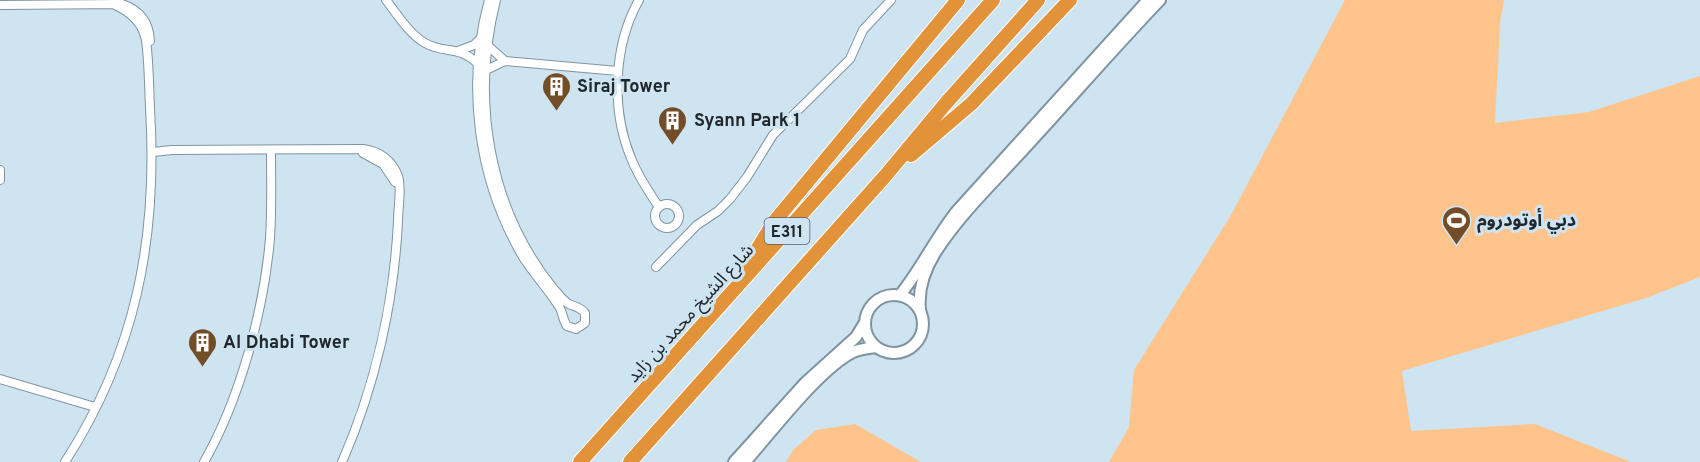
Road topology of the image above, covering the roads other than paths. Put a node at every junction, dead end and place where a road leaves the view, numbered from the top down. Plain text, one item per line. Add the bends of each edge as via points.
1 (386, 0) edge
2 (489, 0) edge
3 (496, 0) edge
4 (639, 0) edge
5 (891, 0) edge
6 (958, 0) edge
7 (993, 0) edge
8 (1038, 0) edge
9 (1070, 0) edge
10 (1148, 0) edge
11 (1160, 0) edge
12 (0, 4) edge
13 (483, 42) junction
14 (458, 51) junction
15 (505, 61) junction
16 (478, 64) junction
17 (484, 71) junction
18 (618, 71) junction
19 (153, 149) junction
20 (271, 150) junction
21 (0, 170) edge
22 (886, 175) junction
23 (0, 180) edge
24 (659, 207) dead end
25 (656, 267) dead end
26 (900, 295) junction
27 (730, 296) junction
28 (920, 309) junction
29 (864, 324) junction
30 (876, 347) junction
31 (0, 378) edge
32 (94, 410) junction
33 (65, 462) edge
34 (204, 462) edge
35 (342, 462) edge
36 (580, 462) edge
37 (630, 462) edge
38 (734, 462) edge
39 (745, 462) edge

1 - 14 street via 418,39 427,45
2 - 13 street
3 - 13 street
4 - 18 street via 625,36
5 - 25 street via 863,30 850,59 773,135 730,199 697,225
6 - 27 highway via 774,222
7 - 27 highway, شارع الشيخ محمد بن زايد / E311
8 - 22 highway, E311
9 - 22 highway via 961,113
10 - 26 street via 956,212
11 - 28 street via 942,244 920,286
12 - 19 street via 113,4 132,15 144,31
13 - 14 street
13 - 15 street
13 - 16 street
13 - 17 street
14 - 16 street
15 - 17 street
15 - 18 street
16 - 17 street via 480,135 498,204 531,269 559,306 567,326 576,329 585,323 585,313 565,302 542,274 502,193 486,127
18 - 24 street via 619,109 630,156
19 - 20 street
19 - 32 street via 150,223 140,285 120,351
20 - 34 street via 270,240 261,296 240,378
20 - 35 street via 350,150 368,154 394,178 399,195 389,310 371,380
21 - 23 street
22 - 37 highway, E311
26 - 28 street
26 - 29 street via 891,294 875,301
27 - 36 highway, شارع الشيخ محمد بن زايد / E311
28 - 30 street via 922,330 913,346 898,353
29 - 30 street
29 - 38 street via 856,337 805,383
30 - 39 street via 851,353 830,370
31 - 32 street
32 - 33 street

